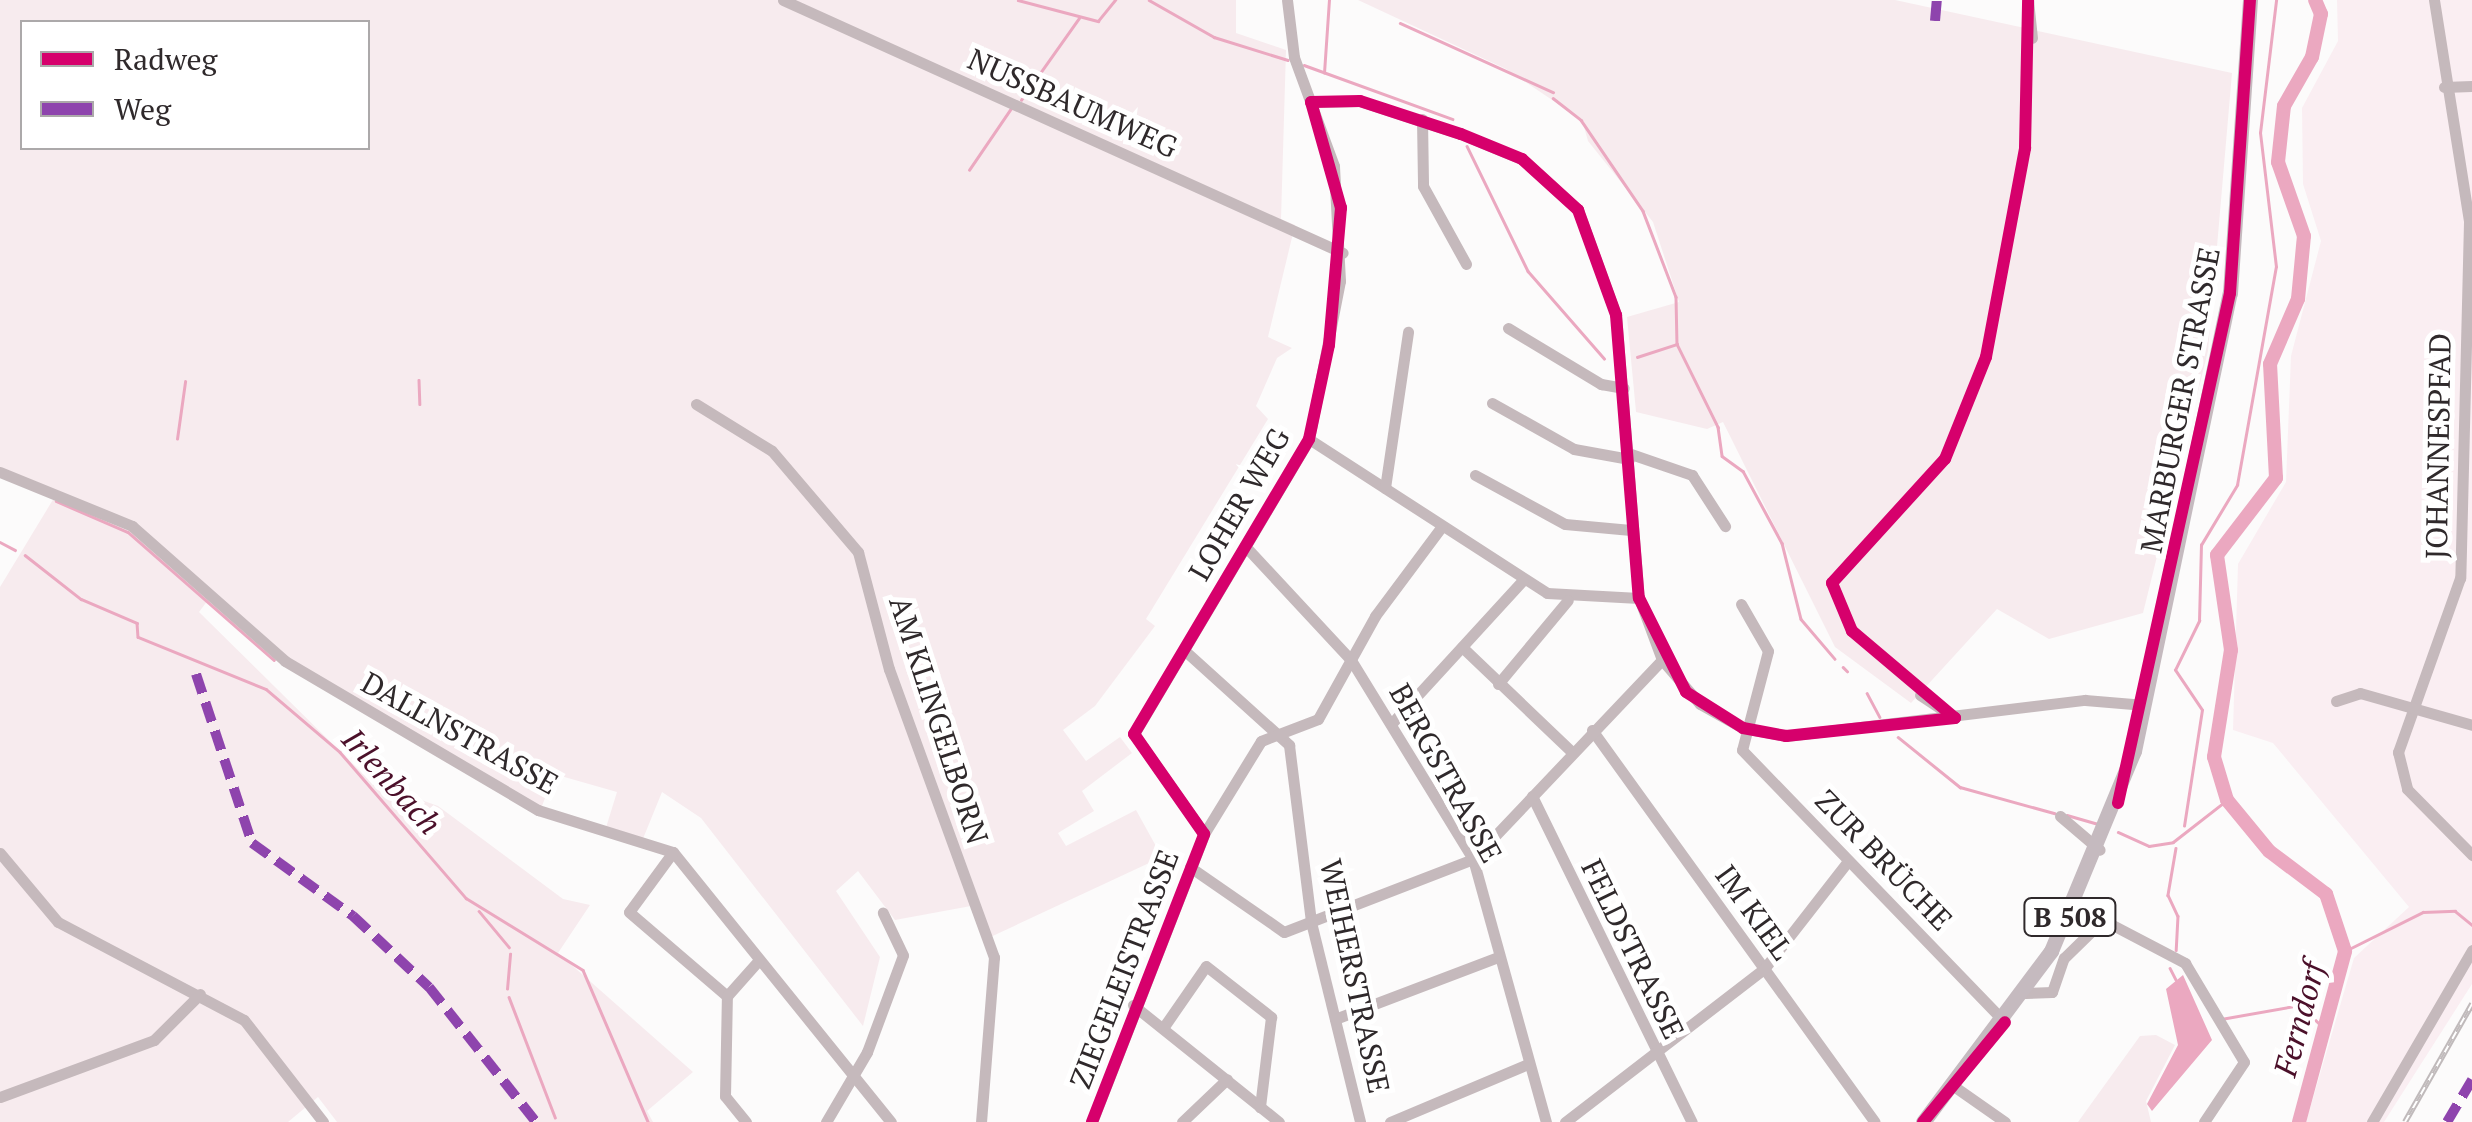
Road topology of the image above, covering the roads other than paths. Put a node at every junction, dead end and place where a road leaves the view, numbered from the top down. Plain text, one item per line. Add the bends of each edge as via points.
1 (783, 0) edge
2 (1286, 0) edge
3 (2028, 0) edge
4 (2250, 0) edge
5 (2434, 0) edge
6 (2032, 38) dead end
7 (2472, 86) edge
8 (2444, 87) junction
9 (1311, 102) junction
10 (1422, 119) junction
11 (1343, 253) junction
12 (1466, 264) dead end
13 (1508, 328) dead end
14 (1408, 332) dead end
15 (1624, 388) junction
16 (1492, 403) dead end
17 (696, 404) dead end
18 (1308, 439) junction
19 (1628, 456) junction
20 (0, 472) edge
21 (1475, 475) dead end
22 (1385, 488) junction
23 (1442, 526) junction
24 (1725, 526) dead end
25 (1631, 530) junction
26 (1245, 546) junction
27 (1522, 581) junction
28 (1639, 598) junction
29 (1568, 600) junction
30 (1741, 604) dead end
31 (1462, 647) junction
32 (1184, 650) junction
33 (1351, 660) junction
34 (1662, 660) junction
35 (1498, 684) junction
36 (1920, 695) dead end
37 (2336, 701) dead end
38 (2144, 706) junction
39 (2411, 708) junction
40 (1955, 718) junction
41 (1392, 722) junction
42 (2472, 725) edge
43 (1743, 728) junction
44 (1592, 730) junction
45 (1276, 733) junction
46 (1572, 752) junction
47 (1532, 796) junction
48 (2060, 816) dead end
49 (1204, 834) junction
50 (2100, 850) junction
51 (674, 852) junction
52 (0, 853) edge
53 (2472, 856) edge
54 (1473, 860) junction
55 (1848, 861) junction
56 (1190, 866) junction
57 (883, 912) dead end
58 (1311, 922) junction
59 (2472, 950) edge
60 (1498, 957) junction
61 (759, 960) junction
62 (1764, 969) junction
63 (2025, 993) junction
64 (200, 994) junction
65 (727, 996) junction
66 (1133, 1005) junction
67 (1336, 1019) junction
68 (2005, 1022) junction
69 (1163, 1028) junction
70 (1657, 1056) junction
71 (1528, 1064) junction
72 (854, 1076) junction
73 (1227, 1079) junction
74 (1955, 1088) junction
75 (0, 1097) edge
76 (1260, 1106) junction
77 (323, 1122) edge
78 (746, 1122) edge
79 (826, 1122) edge
80 (890, 1122) edge
81 (981, 1122) edge
82 (1092, 1122) edge
83 (1182, 1122) edge
84 (1279, 1122) edge
85 (1360, 1122) edge
86 (1390, 1122) edge
87 (1546, 1122) edge
88 (1565, 1122) edge
89 (1692, 1122) edge
90 (1875, 1122) edge
91 (1923, 1122) edge
92 (2005, 1122) edge
93 (2204, 1122) edge
94 (2372, 1122) edge

1 - 11 street, NUSSBAUMWEG
2 - 9 street, LOHER WEG
3 - 6 street
4 - 38 main road, MARBURGER STRASSE / B 508 via 2230,293
5 - 8 street, JOHANNESPFAD
7 - 8 street
8 - 39 street, JOHANNESPFAD via 2469,222 2460,578
9 - 10 street via 1360,100
9 - 11 street, LOHER WEG via 1334,166
10 - 12 street via 1423,186
10 - 15 street via 1522,159 1578,210 1608,278
11 - 18 street, LOHER WEG
13 - 15 street via 1601,384
14 - 22 street
15 - 19 street
16 - 19 street via 1574,449
17 - 81 street, AM KLINGELBORN via 772,451 858,552 889,669 994,957
18 - 22 street
18 - 26 street, LOHER WEG
19 - 24 street via 1692,475
19 - 25 street
20 - 51 street, DALLNSTRASSE via 132,526 285,661 538,810
21 - 25 street via 1565,524
22 - 23 street
23 - 27 street
23 - 33 street, ZIEGELEISTRASSE
25 - 28 street
26 - 32 street, LOHER WEG
26 - 33 street, BERGSTRASSE
27 - 29 street
27 - 31 street
28 - 29 street
28 - 34 street
29 - 35 street
30 - 43 street via 1768,650 1763,690
31 - 35 street
31 - 41 street
32 - 45 street, WEIHERSTRASSE
32 - 49 street, LOHER WEG via 1133,742
33 - 41 street, BERGSTRASSE
33 - 45 street, ZIEGELEISTRASSE via 1318,718
34 - 43 street via 1700,704
34 - 44 street
35 - 46 street
36 - 40 street
37 - 39 street via 2360,693
38 - 40 street via 2086,700
38 - 50 main road, MARBURGER STRASSE / B 508
39 - 42 street
39 - 53 street, JOHANNESPFAD via 2398,752 2407,789
40 - 43 street via 1804,736
41 - 54 street, BERGSTRASSE
43 - 55 street, ZUR BRÜCHE via 1742,750
44 - 46 street
44 - 62 street, IM KIEL
45 - 49 street, ZIEGELEISTRASSE via 1261,740
45 - 58 street, WEIHERSTRASSE via 1289,745
46 - 47 street
47 - 54 street
47 - 70 street, FELDSTRASSE
48 - 50 street
49 - 56 street, ZIEGELEISTRASSE
50 - 63 main road, MARBURGER STRASSE / B 508
51 - 61 street
51 - 65 street via 629,912
52 - 64 street via 58,922
54 - 58 street
54 - 60 street, BERGSTRASSE
55 - 62 street
55 - 68 street, ZUR BRÜCHE
56 - 58 street via 1284,932
56 - 66 street, ZIEGELEISTRASSE
57 - 72 street via 902,955
58 - 67 street, WEIHERSTRASSE
59 - 94 street
60 - 67 street
60 - 71 street, BERGSTRASSE
61 - 65 street
61 - 72 street
62 - 70 street
62 - 90 street, IM KIEL
63 - 68 main road, MARBURGER STRASSE / B 508
63 - 93 street via 2052,992 2064,958 2103,920 2185,963 2244,1062
64 - 75 street via 154,1040
64 - 77 street via 244,1020
65 - 78 street via 725,1096
66 - 69 street
66 - 82 street, ZIEGELEISTRASSE
67 - 85 street, WEIHERSTRASSE
68 - 74 main road, MARBURGER STRASSE / B 508
69 - 73 street
69 - 76 street via 1206,966 1277,1027
70 - 88 street
70 - 89 street, FELDSTRASSE
71 - 86 street
71 - 87 street, BERGSTRASSE
72 - 79 street
72 - 80 street
73 - 76 street
73 - 83 street
74 - 91 main road, MARBURGER STRASSE / B 508
74 - 92 street
76 - 84 street

